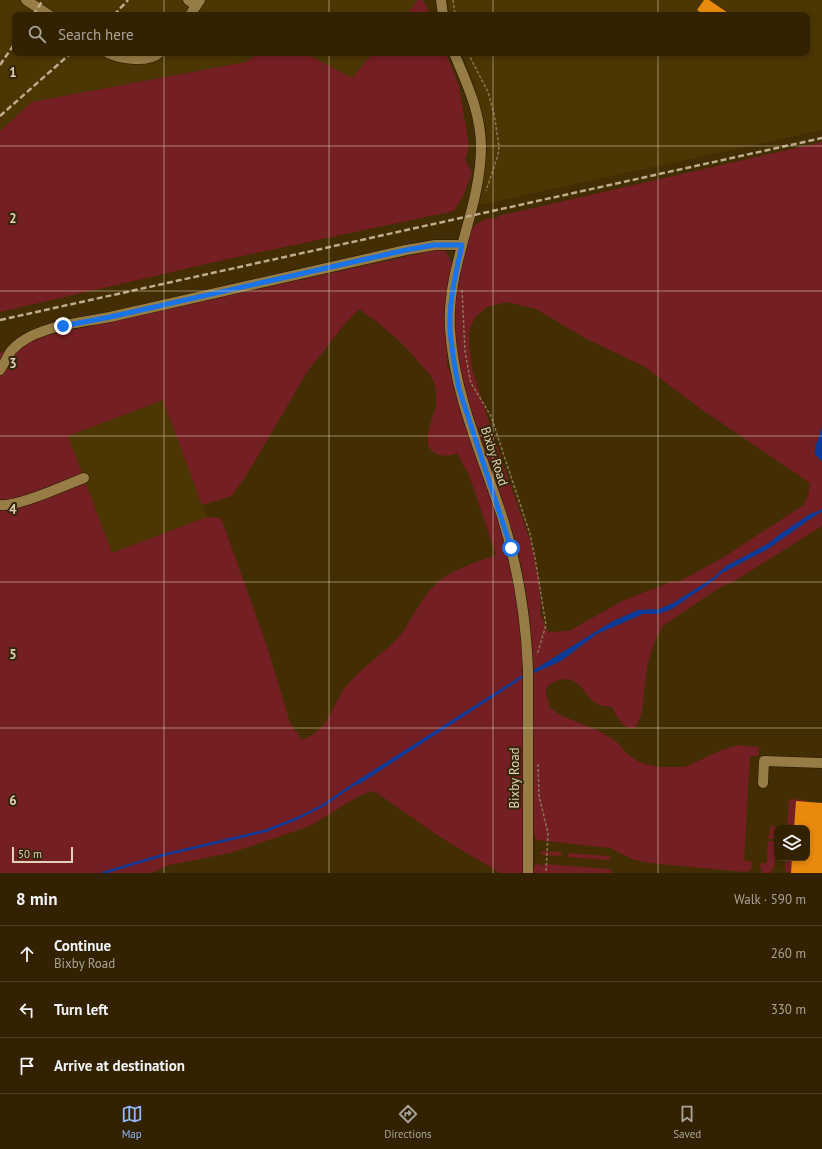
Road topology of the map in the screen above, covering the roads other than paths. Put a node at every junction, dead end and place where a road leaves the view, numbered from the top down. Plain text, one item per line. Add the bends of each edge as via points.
1 (26, 0) edge
2 (442, 0) edge
3 (195, 2) edge
4 (44, 12) edge
5 (191, 12) edge
6 (443, 12) edge
7 (115, 56) edge
8 (153, 56) edge
9 (455, 56) edge
10 (462, 245) junction
11 (0, 370) edge
12 (84, 478) dead end
13 (0, 505) edge
14 (822, 763) edge
15 (763, 783) dead end
16 (528, 873) edge

1 - 4 street
2 - 6 street
3 - 5 street
7 - 8 street via 140,59
9 - 10 street, Bixby Road via 475,104 481,147 477,181
10 - 11 street via 434,245 406,250 63,326 34,334 12,351
10 - 16 street, Bixby Road via 450,310 454,366 459,389 516,567 523,608 528,670
12 - 13 street via 22,501
14 - 15 street via 764,761

